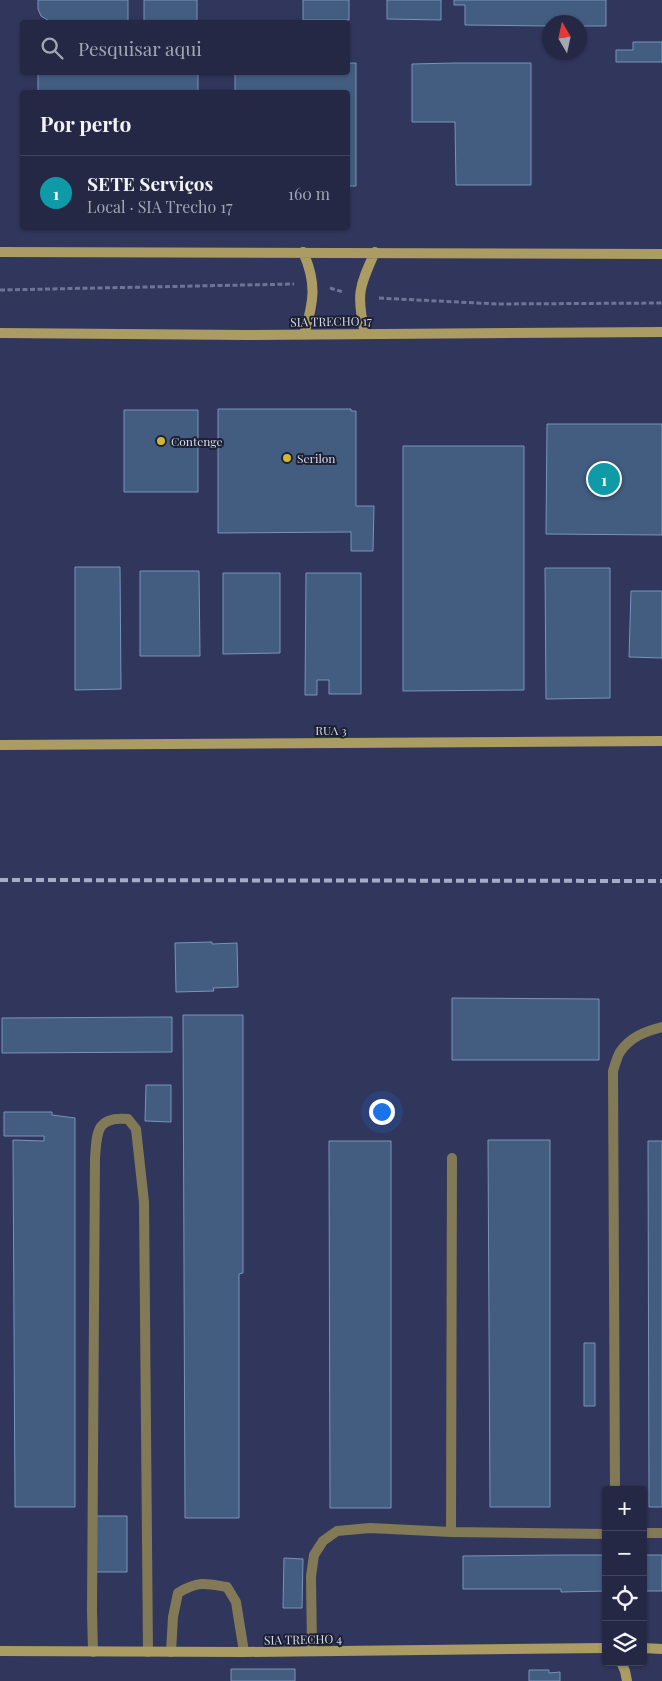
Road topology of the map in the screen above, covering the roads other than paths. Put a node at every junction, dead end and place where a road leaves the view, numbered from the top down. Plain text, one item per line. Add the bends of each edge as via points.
1 (0, 252) edge
2 (304, 252) junction
3 (375, 252) junction
4 (662, 254) edge
5 (662, 332) edge
6 (0, 333) edge
7 (364, 333) junction
8 (304, 334) junction
9 (662, 741) edge
10 (0, 745) edge
11 (662, 1028) edge
12 (452, 1158) dead end
13 (615, 1486) edge
14 (451, 1532) junction
15 (647, 1533) edge
16 (662, 1533) edge
17 (602, 1534) edge
18 (602, 1648) edge
19 (647, 1648) edge
20 (662, 1649) edge
21 (0, 1651) edge
22 (312, 1651) junction
23 (93, 1652) junction
24 (148, 1652) junction
25 (171, 1652) junction
26 (244, 1652) junction
27 (622, 1666) edge
28 (627, 1681) edge

1 - 2 main road
2 - 3 main road
2 - 8 main road via 314,284 314,297
3 - 4 main road
3 - 7 main road via 359,297
5 - 7 main road, SIA TRECHO 17
6 - 8 main road, SIA TRECHO 17
7 - 8 main road, SIA TRECHO 17
9 - 10 main road, RUA 3
11 - 13 lane via 646,1031 628,1042 613,1072
12 - 14 lane
14 - 17 lane
14 - 22 lane via 370,1528 337,1531 323,1541 314,1556 311,1576
15 - 16 lane
18 - 22 main road, SIA TRECHO 4
19 - 20 main road
21 - 23 main road, SIA TRECHO 4
22 - 26 main road, SIA TRECHO 4
23 - 24 main road, SIA TRECHO 4
23 - 24 lane via 95,1158 97,1131 101,1125 108,1120 128,1119 136,1129 144,1202
24 - 25 main road, SIA TRECHO 4
25 - 26 main road, SIA TRECHO 4
25 - 26 lane via 178,1593 187,1587 206,1583 227,1587 236,1602
27 - 28 main road

